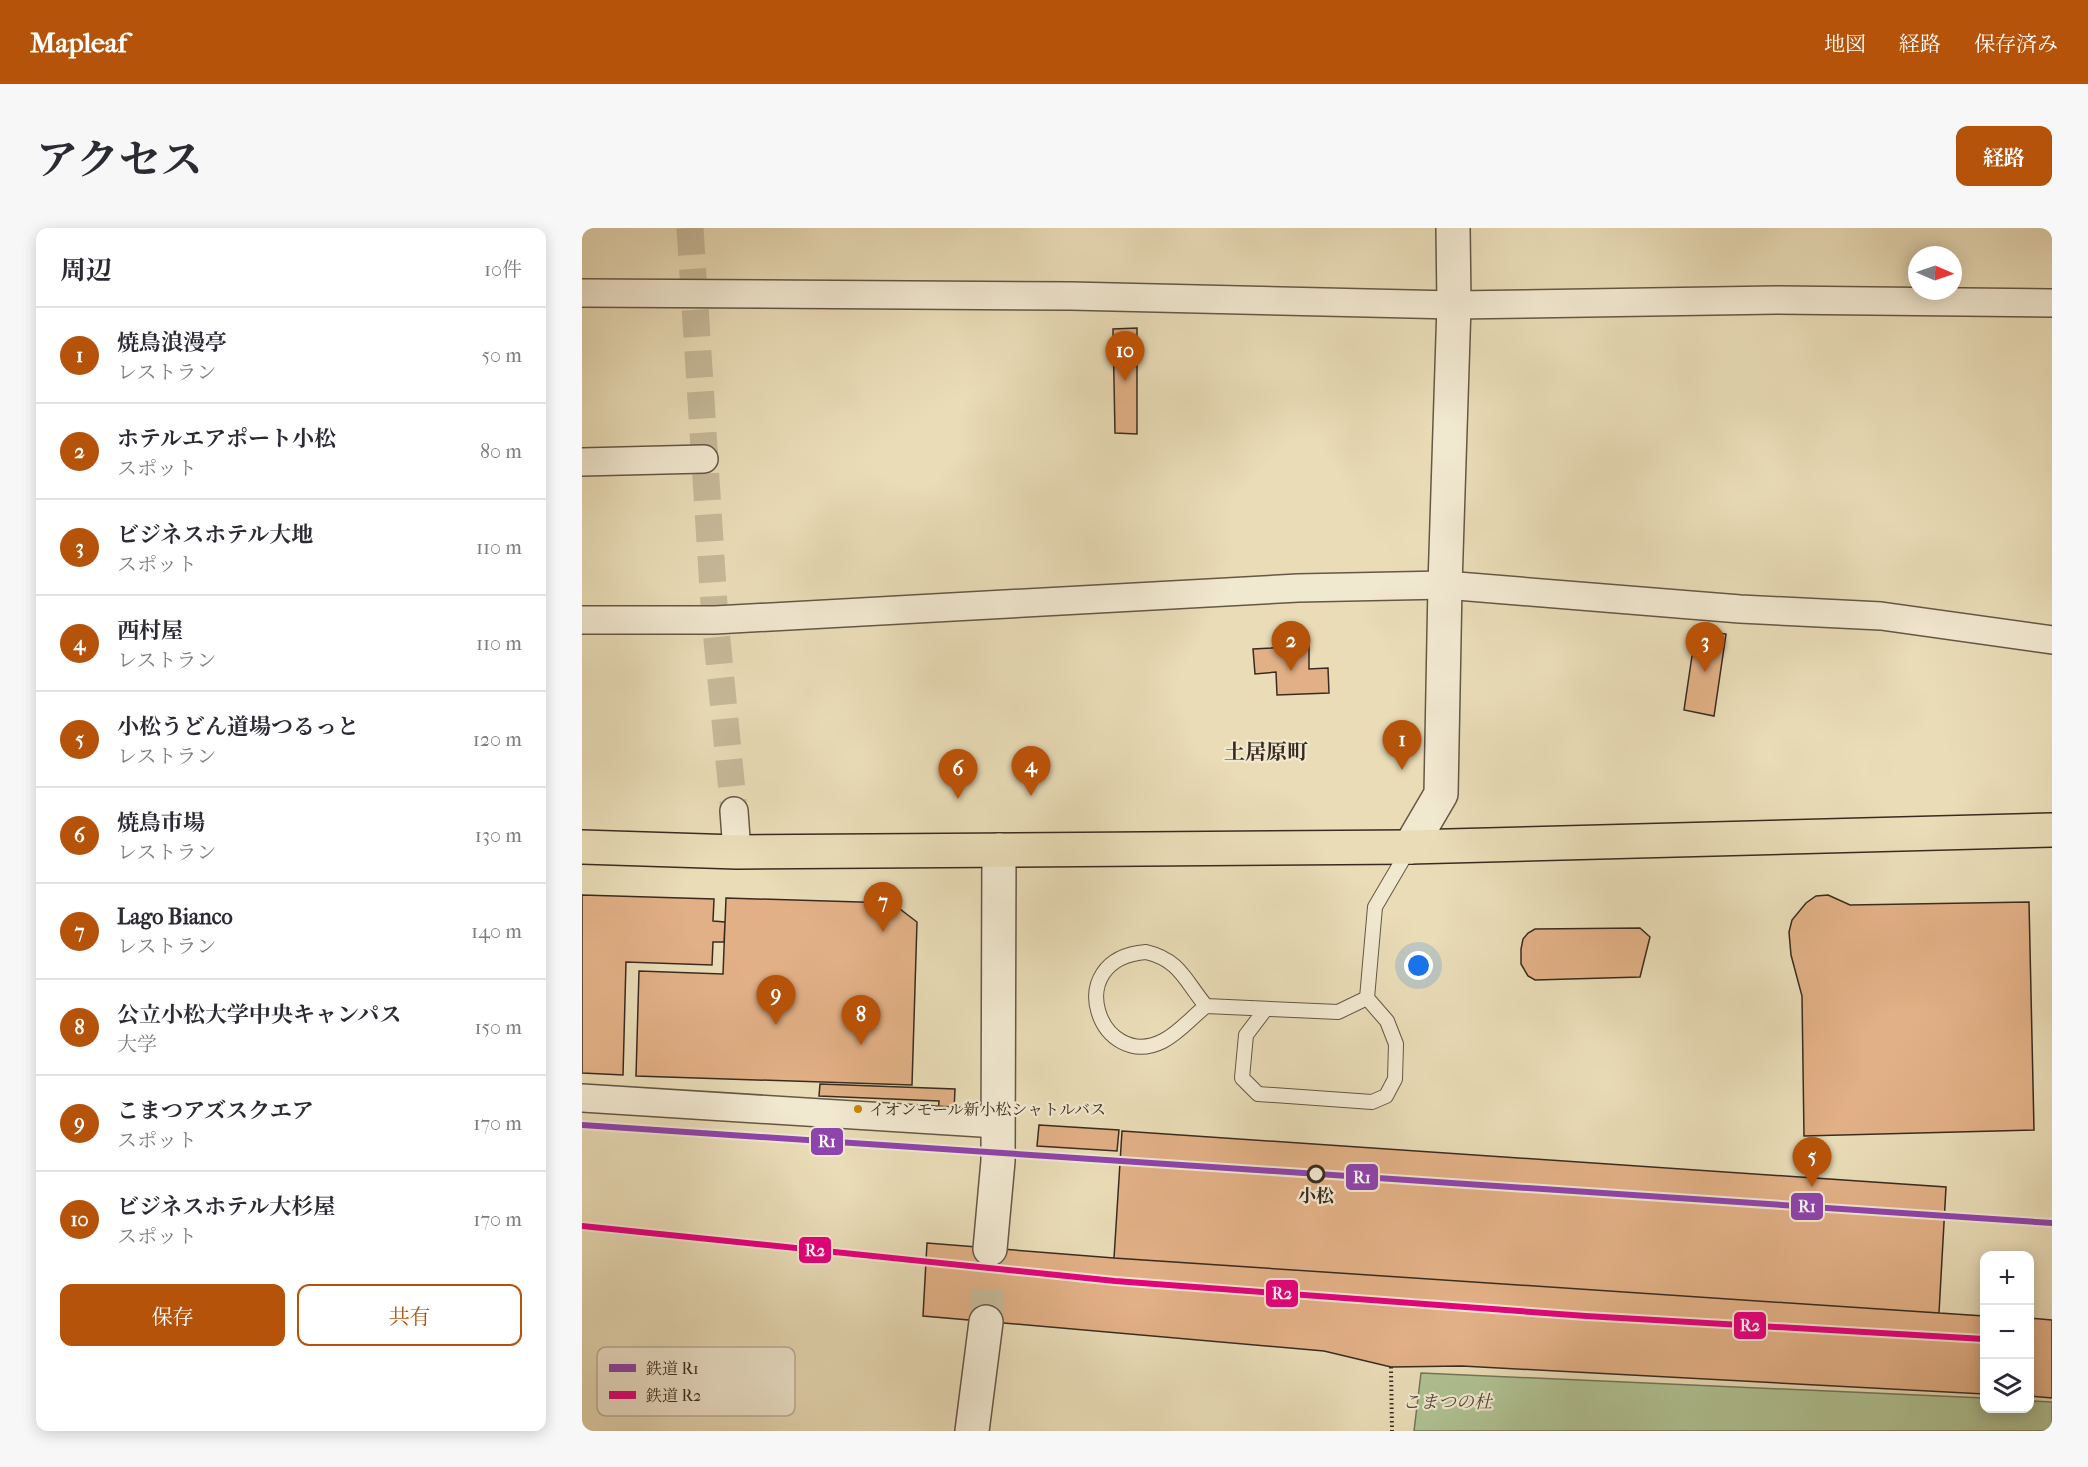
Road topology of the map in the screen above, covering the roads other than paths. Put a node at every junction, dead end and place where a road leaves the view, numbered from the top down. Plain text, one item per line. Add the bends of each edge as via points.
1 (1453, 228) edge
2 (582, 293) edge
3 (2052, 303) edge
4 (1454, 305) junction
5 (704, 459) dead end
6 (582, 462) edge
7 (1444, 585) junction
8 (582, 620) edge
9 (2052, 640) edge
10 (734, 811) tunnel mouth
11 (2052, 830) edge
12 (582, 847) edge
13 (1410, 847) junction
14 (999, 850) junction
15 (737, 852) junction
16 (1367, 998) junction
17 (1206, 1006) junction
18 (1265, 1010) junction
19 (582, 1098) edge
20 (997, 1124) junction
21 (990, 1249) tunnel mouth
22 (986, 1322) tunnel mouth
23 (972, 1431) edge

1 - 4 street
2 - 4 street via 1083,296
3 - 4 street via 1776,300
4 - 7 street
5 - 6 street
7 - 8 street via 1298,588 715,620
7 - 9 street via 1881,616
7 - 13 street via 1441,794
10 - 15 street
11 - 13 main road
12 - 15 main road
13 - 14 main road
13 - 16 lane via 1375,908
14 - 15 main road
14 - 20 street
16 - 18 lane via 1338,1012
16 - 18 lane via 1387,1021 1396,1044 1395,1079 1386,1096 1372,1102 1258,1094 1242,1078 1246,1035
17 - 17 lane via 1162,1042 1131,1045 1105,1028 1095,998 1098,982 1117,959 1146,952 1173,963
17 - 18 lane
19 - 20 street
20 - 21 street via 998,1161
22 - 23 street

